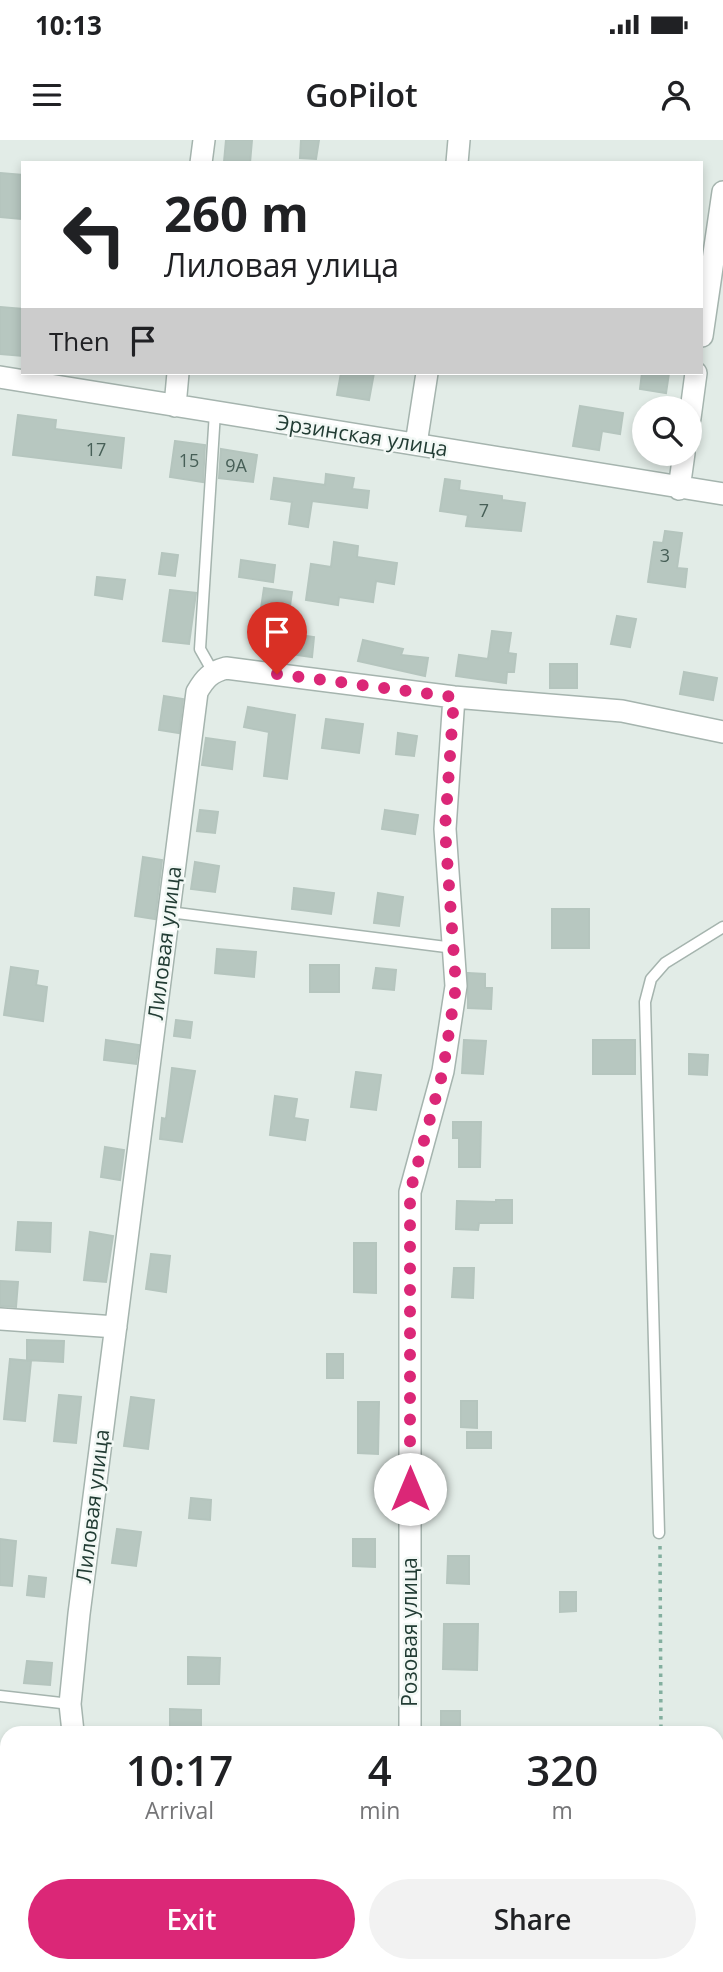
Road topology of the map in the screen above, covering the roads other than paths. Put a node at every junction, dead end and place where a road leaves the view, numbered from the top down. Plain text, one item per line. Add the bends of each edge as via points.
1 (204, 140) edge
2 (459, 140) edge
3 (201, 161) edge
4 (457, 161) edge
5 (723, 192) edge
6 (703, 329) edge
7 (178, 375) edge
8 (427, 375) edge
9 (696, 375) edge
10 (0, 377) edge
11 (693, 396) edge
12 (175, 406) junction
13 (215, 412) junction
14 (416, 444) junction
15 (682, 466) edge
16 (679, 489) junction
17 (723, 495) edge
18 (213, 672) junction
19 (454, 697) junction
20 (723, 732) edge
21 (169, 912) junction
22 (723, 927) edge
23 (454, 948) junction
24 (0, 1319) edge
25 (116, 1327) junction
26 (659, 1533) road end
27 (0, 1696) edge
28 (70, 1704) junction
29 (72, 1726) edge
30 (410, 1726) edge

1 - 3 street
2 - 4 street
5 - 6 street
7 - 12 street
8 - 14 street
9 - 11 street
10 - 12 street, Эрзинская улица
12 - 13 street, Эрзинская улица
13 - 14 street, Эрзинская улица
13 - 18 lane via 200,649
14 - 16 street, Эрзинская улица
15 - 16 street
16 - 17 street, Эрзинская улица
18 - 19 street via 226,668
18 - 21 street, Лиловая улица via 197,692
19 - 20 street via 622,711
19 - 23 street, Розовая улица via 445,829
21 - 23 lane
21 - 25 street, Лиловая улица
22 - 26 lane via 665,963 651,979 645,1002
23 - 30 street, Розовая улица via 456,986 443,1071 410,1192
24 - 25 street
25 - 28 street, Лиловая улица
27 - 28 lane
28 - 29 street, Лиловая улица

